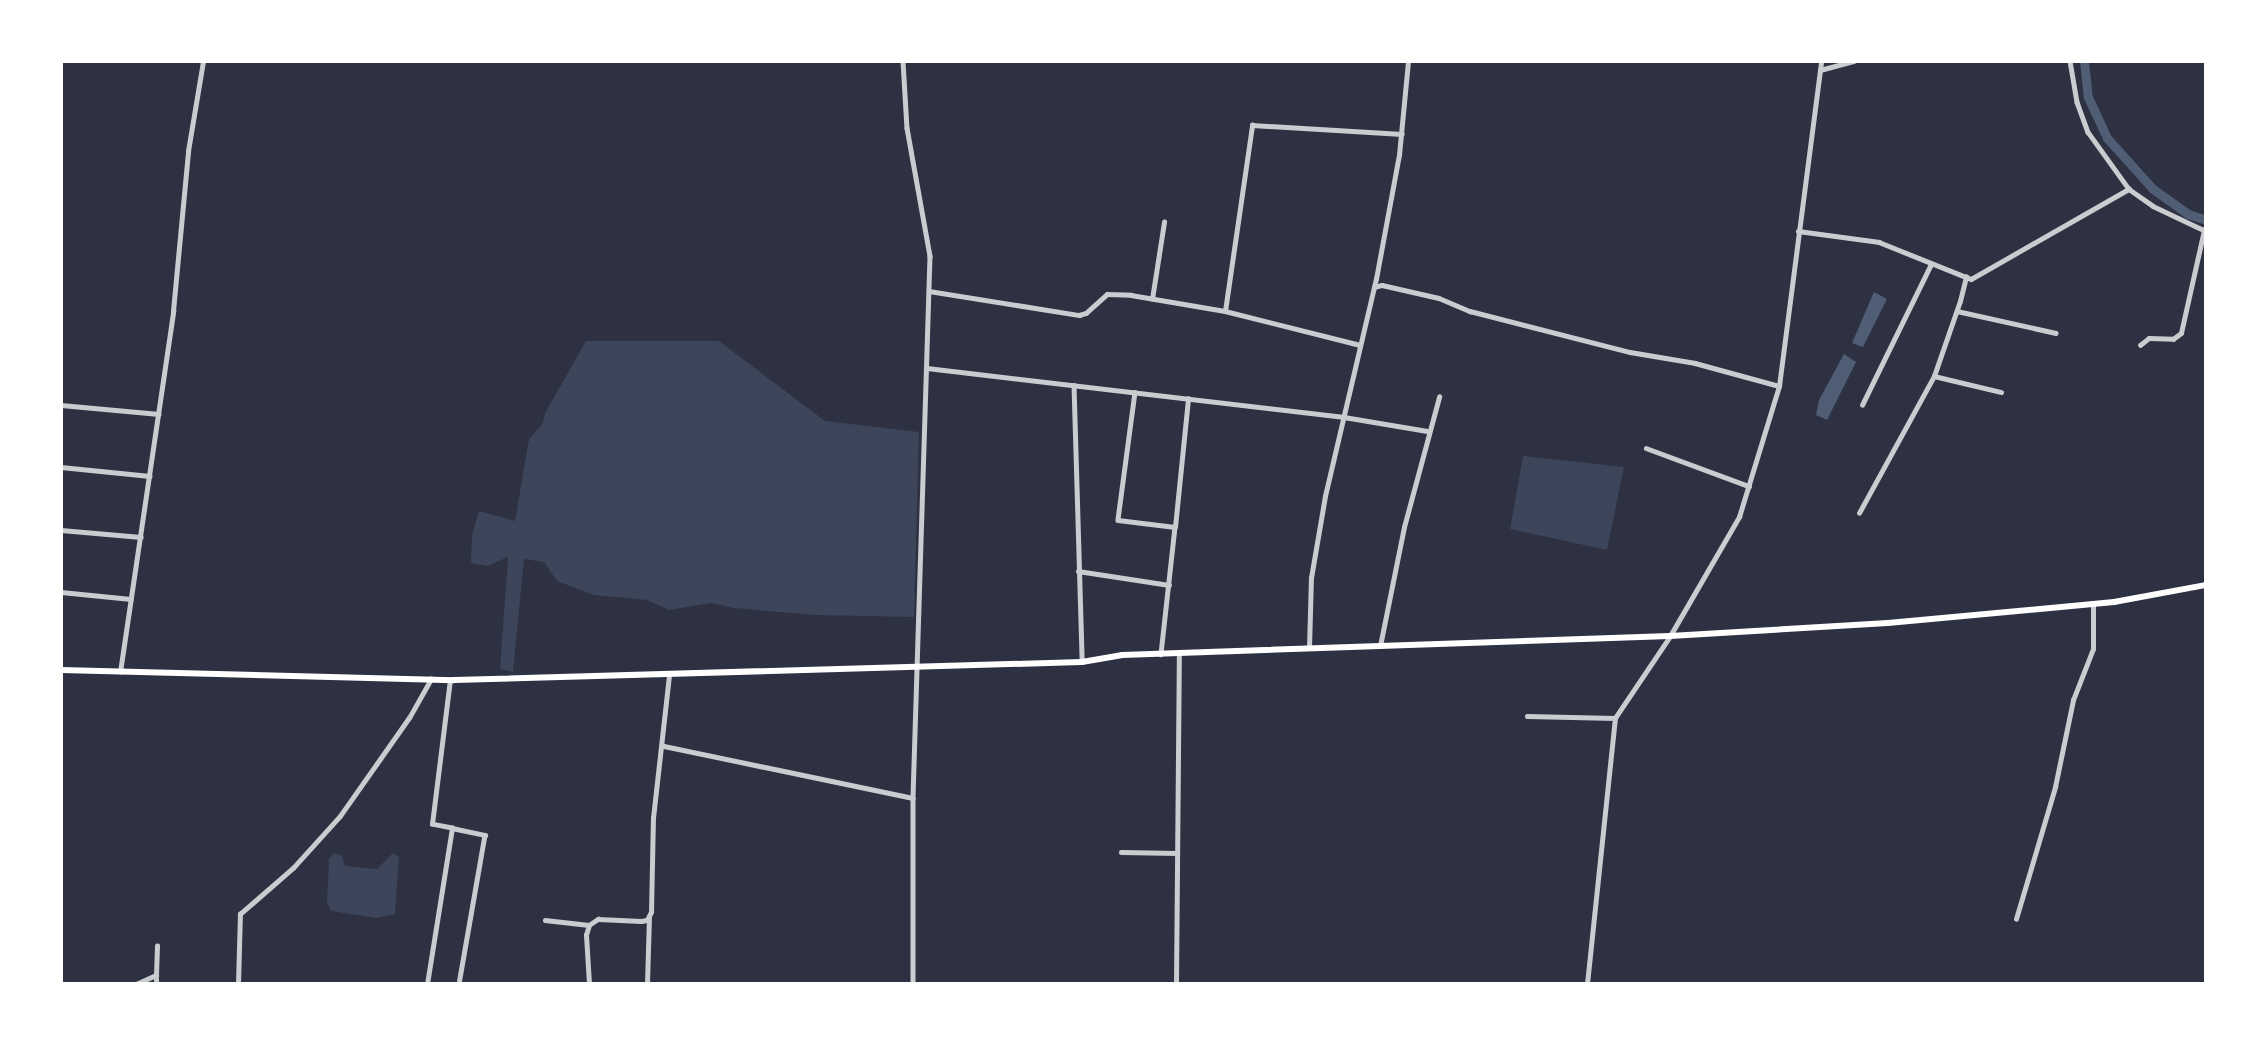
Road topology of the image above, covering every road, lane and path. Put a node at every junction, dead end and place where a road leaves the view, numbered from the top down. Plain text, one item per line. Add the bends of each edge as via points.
1 (202, 61) edge
2 (903, 61) edge
3 (1408, 61) edge
4 (1821, 61) edge
5 (1854, 61) edge
6 (2070, 61) edge
7 (1820, 70) junction
8 (1402, 134) junction
9 (2129, 189) junction
10 (1164, 222) dead end
11 (1798, 230) junction
12 (2205, 231) edge
13 (1931, 264) junction
14 (1966, 277) junction
15 (1374, 287) junction
16 (929, 291) junction
17 (1152, 299) junction
18 (1224, 311) junction
19 (1957, 311) junction
20 (2056, 332) dead end
21 (1360, 345) junction
22 (2140, 345) dead end
23 (927, 368) junction
24 (1934, 376) junction
25 (1074, 385) junction
26 (1779, 386) junction
27 (1135, 392) junction
28 (2001, 392) dead end
29 (1439, 397) dead end
30 (1188, 398) junction
31 (61, 405) edge
32 (1862, 405) dead end
33 (159, 414) junction
34 (1344, 417) junction
35 (1427, 431) junction
36 (1646, 447) dead end
37 (61, 467) edge
38 (150, 476) junction
39 (1749, 485) junction
40 (1859, 513) dead end
41 (1175, 527) junction
42 (61, 530) edge
43 (141, 537) junction
44 (1078, 572) junction
45 (1169, 585) junction
46 (2206, 585) edge
47 (61, 592) edge
48 (131, 599) junction
49 (2093, 604) junction
50 (1670, 636) junction
51 (1380, 646) junction
52 (1309, 648) junction
53 (1179, 653) junction
54 (1161, 654) junction
55 (1082, 662) junction
56 (919, 667) junction
57 (61, 670) edge
58 (120, 673) junction
59 (669, 676) junction
60 (431, 679) junction
61 (450, 680) junction
62 (1527, 716) dead end
63 (1615, 718) junction
64 (663, 746) junction
65 (913, 798) junction
66 (452, 828) junction
67 (1121, 852) dead end
68 (1177, 853) junction
69 (649, 916) junction
70 (2016, 919) dead end
71 (545, 920) dead end
72 (589, 925) junction
73 (157, 946) dead end
74 (156, 975) junction
75 (136, 984) edge
76 (157, 984) edge
77 (238, 984) edge
78 (427, 984) edge
79 (459, 984) edge
80 (589, 984) edge
81 (646, 984) edge
82 (913, 984) edge
83 (1176, 984) edge
84 (1587, 984) edge

1 - 33 street
2 - 16 street via 907,128 930,256
3 - 8 street
4 - 7 street
5 - 7 street
6 - 9 street via 2088,132
7 - 11 street
8 - 15 street
8 - 18 street via 1252,125
9 - 12 street
9 - 14 street via 1971,279
10 - 17 street
11 - 13 street via 1879,242
11 - 26 street
12 - 22 street via 2181,333 2173,339 2149,338
13 - 14 street
13 - 32 street
14 - 19 street
15 - 21 street
15 - 26 street via 1439,298 1481,314
16 - 17 street via 1079,315 1107,294
16 - 23 street
17 - 18 street
18 - 21 street
19 - 20 street
19 - 24 street
21 - 34 street
23 - 25 street
23 - 56 street
24 - 28 street
24 - 40 street
25 - 27 street
25 - 44 street
26 - 39 street
27 - 30 street
27 - 41 street via 1118,520
29 - 35 street
30 - 34 street
30 - 41 street
31 - 33 street
33 - 38 street
34 - 35 street
34 - 52 street via 1311,578
35 - 51 street
36 - 39 street
37 - 38 street
38 - 43 street
39 - 50 street via 1739,517
41 - 45 street
42 - 43 street
43 - 48 street
44 - 45 street
44 - 55 street
45 - 54 street
46 - 49 main road
47 - 48 street
48 - 58 street
49 - 50 main road
49 - 70 street via 2093,649 2073,700 2055,787
50 - 51 main road
50 - 63 street
51 - 52 main road
52 - 53 main road
53 - 54 main road
53 - 68 street
54 - 55 main road
55 - 56 main road
56 - 59 main road
56 - 65 street
57 - 58 main road
58 - 60 main road
59 - 61 main road
59 - 64 street
60 - 61 main road
60 - 77 street via 347,808 293,868 240,914
61 - 66 street via 432,824
62 - 63 street
63 - 84 street
64 - 65 street
64 - 69 street via 653,818
65 - 82 street
66 - 78 street
66 - 79 street via 485,835
67 - 68 street
68 - 83 street
69 - 72 street via 641,921 598,919
69 - 81 street
71 - 72 street
72 - 80 street
73 - 74 street
74 - 75 street
74 - 76 street

